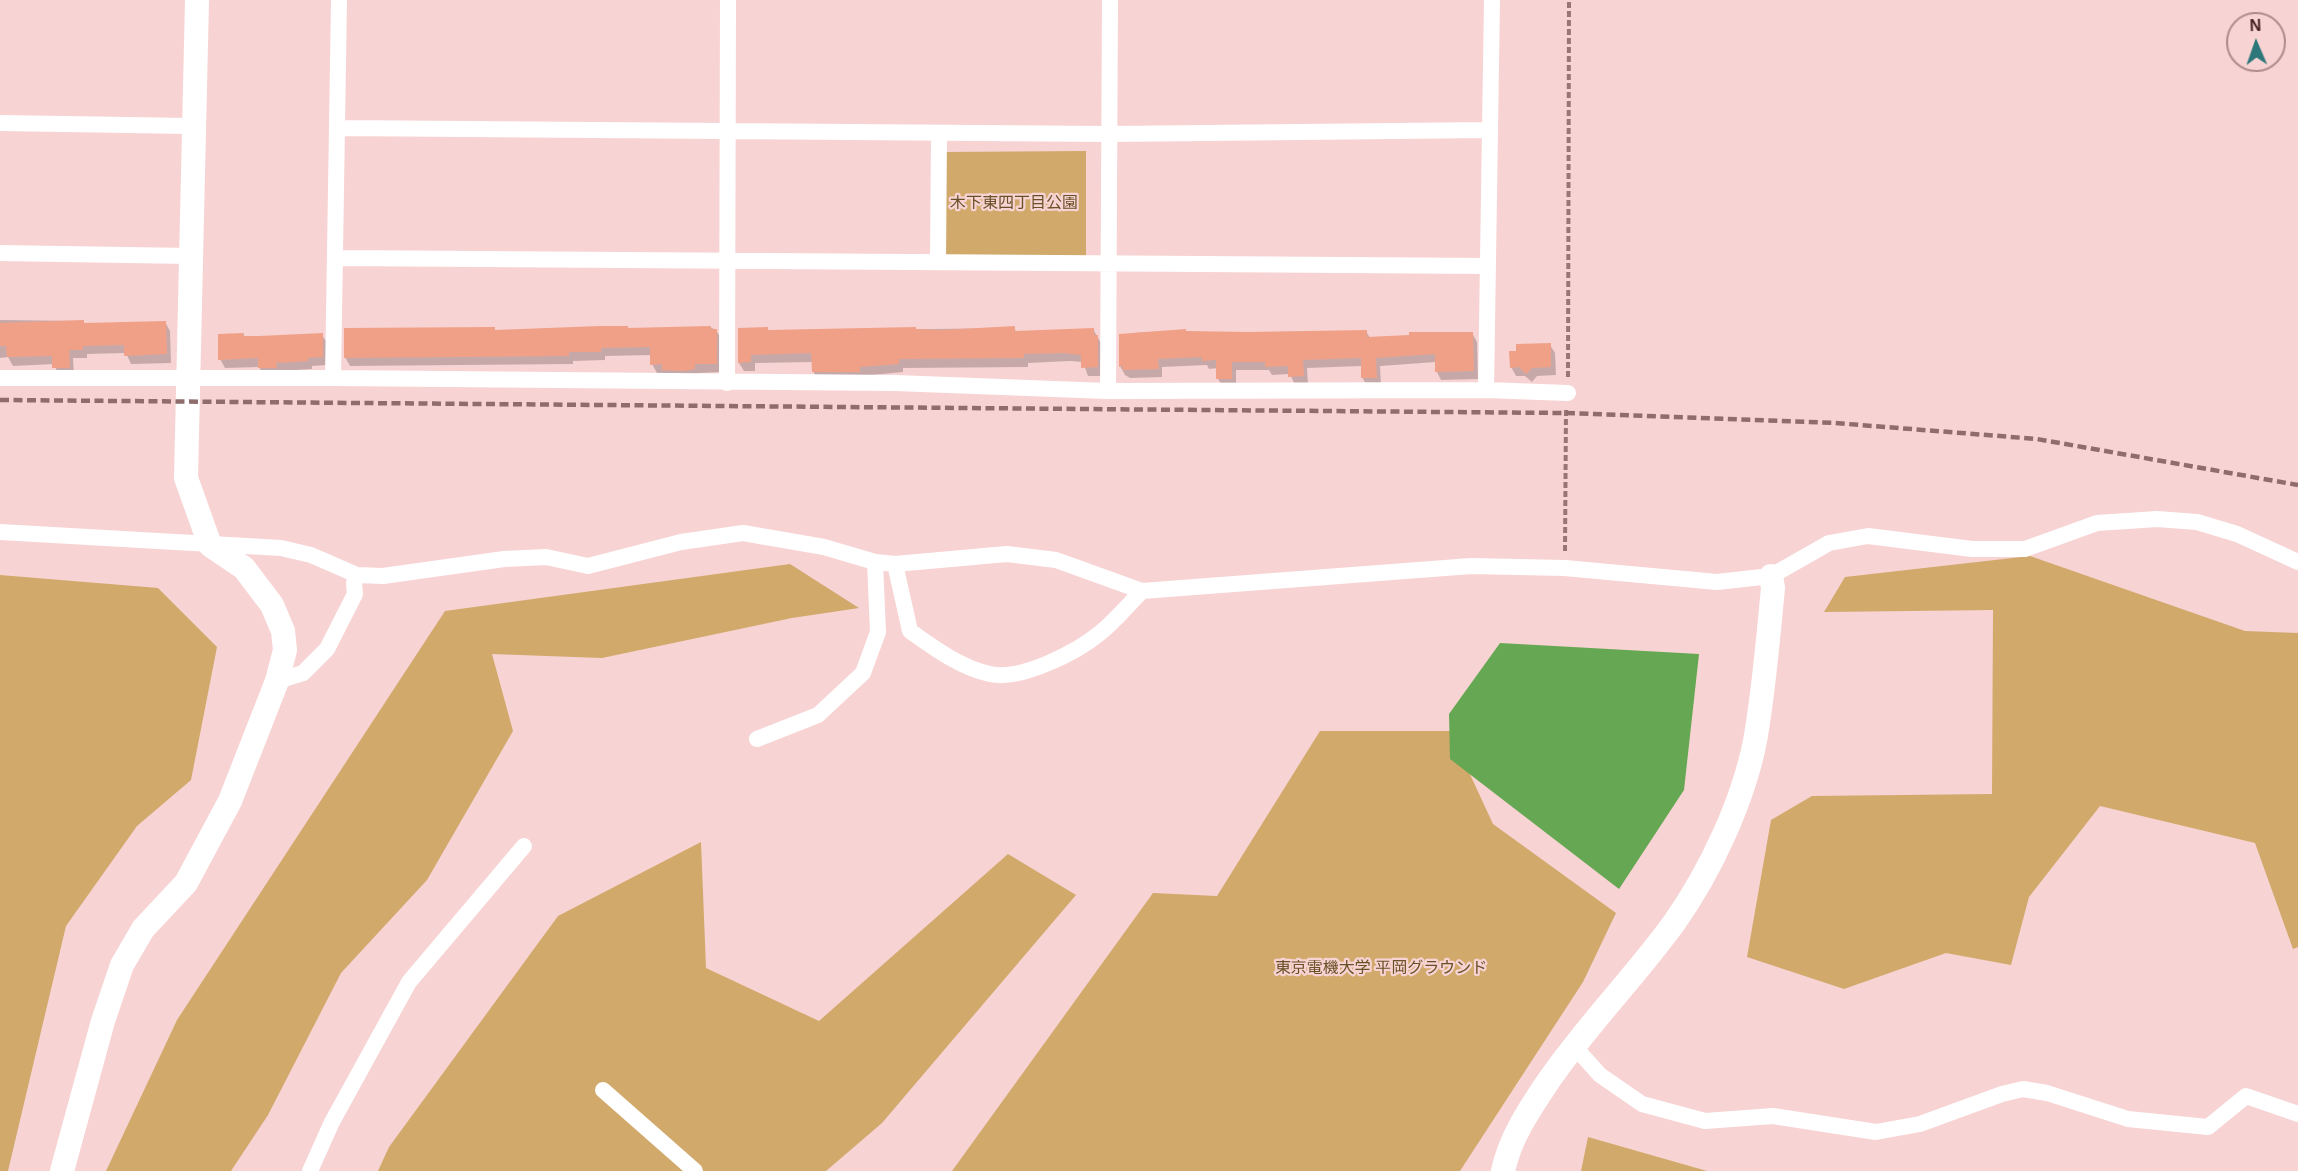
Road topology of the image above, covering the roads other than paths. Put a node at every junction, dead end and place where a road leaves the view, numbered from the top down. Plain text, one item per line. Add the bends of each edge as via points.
1 (197, 0) edge
2 (339, 0) edge
3 (728, 0) edge
4 (1110, 0) edge
5 (1492, 0) edge
6 (0, 123) edge
7 (192, 126) junction
8 (337, 128) junction
9 (1490, 130) junction
10 (728, 131) junction
11 (939, 134) junction
12 (1109, 134) junction
13 (0, 253) edge
14 (189, 256) junction
15 (335, 258) junction
16 (727, 261) junction
17 (938, 262) junction
18 (1109, 263) junction
19 (1488, 266) junction
20 (0, 378) edge
21 (333, 378) junction
22 (188, 380) junction
23 (727, 383) junction
24 (1486, 390) junction
25 (1108, 391) junction
26 (1568, 393) road end
27 (0, 532) edge
28 (210, 545) junction
29 (875, 562) junction
30 (2298, 562) edge
31 (895, 564) junction
32 (357, 575) junction
33 (1771, 576) junction
34 (1142, 591) junction
35 (277, 681) junction
36 (757, 739) dead end
37 (524, 846) dead end
38 (1574, 1045) junction
39 (603, 1090) dead end
40 (2298, 1114) edge
41 (62, 1171) edge
42 (310, 1171) edge
43 (695, 1171) edge
44 (1503, 1171) edge

1 - 7 street
2 - 8 street
3 - 10 street
4 - 12 street
5 - 9 street
6 - 7 street
7 - 14 street
8 - 10 street
8 - 15 street
9 - 12 street
9 - 19 street
10 - 11 street
10 - 16 street
11 - 12 street
11 - 17 street
12 - 18 street
13 - 14 street
14 - 22 street
15 - 16 street
15 - 21 street
16 - 17 street
16 - 23 street
17 - 18 street
18 - 19 street
18 - 25 street
19 - 24 street
20 - 22 street
21 - 22 street
21 - 23 street
22 - 28 street via 186,478
23 - 25 street
24 - 25 street
24 - 26 street
27 - 28 street
28 - 32 street via 281,548 311,555
28 - 35 street via 244,568 272,604 284,631 285,650
29 - 31 street
29 - 32 street via 824,547 743,533 681,542 588,566 546,558 504,559 383,576
29 - 36 street via 878,632 863,673 818,715
30 - 33 street via 2217,528 2157,519 2097,523 2025,549 1972,549 1868,536 1829,543
31 - 34 street via 1007,554 1056,560
31 - 34 street via 910,631 945,656 992,675 1025,673 1062,656 1099,634
32 - 35 street via 355,594 327,649 303,673
33 - 34 street via 1717,582 1565,568 1471,566
33 - 38 street via 1766,668 1754,744 1733,812 1711,860 1674,922
35 - 41 street via 230,801 186,883 143,929 122,965
37 - 42 street via 409,982 332,1122
38 - 40 street via 1600,1075 1642,1104 1705,1121 1773,1116 1876,1132 1920,1125 2023,1089 2128,1119 2208,1127 2246,1096
38 - 44 street via 1526,1115
39 - 43 street

